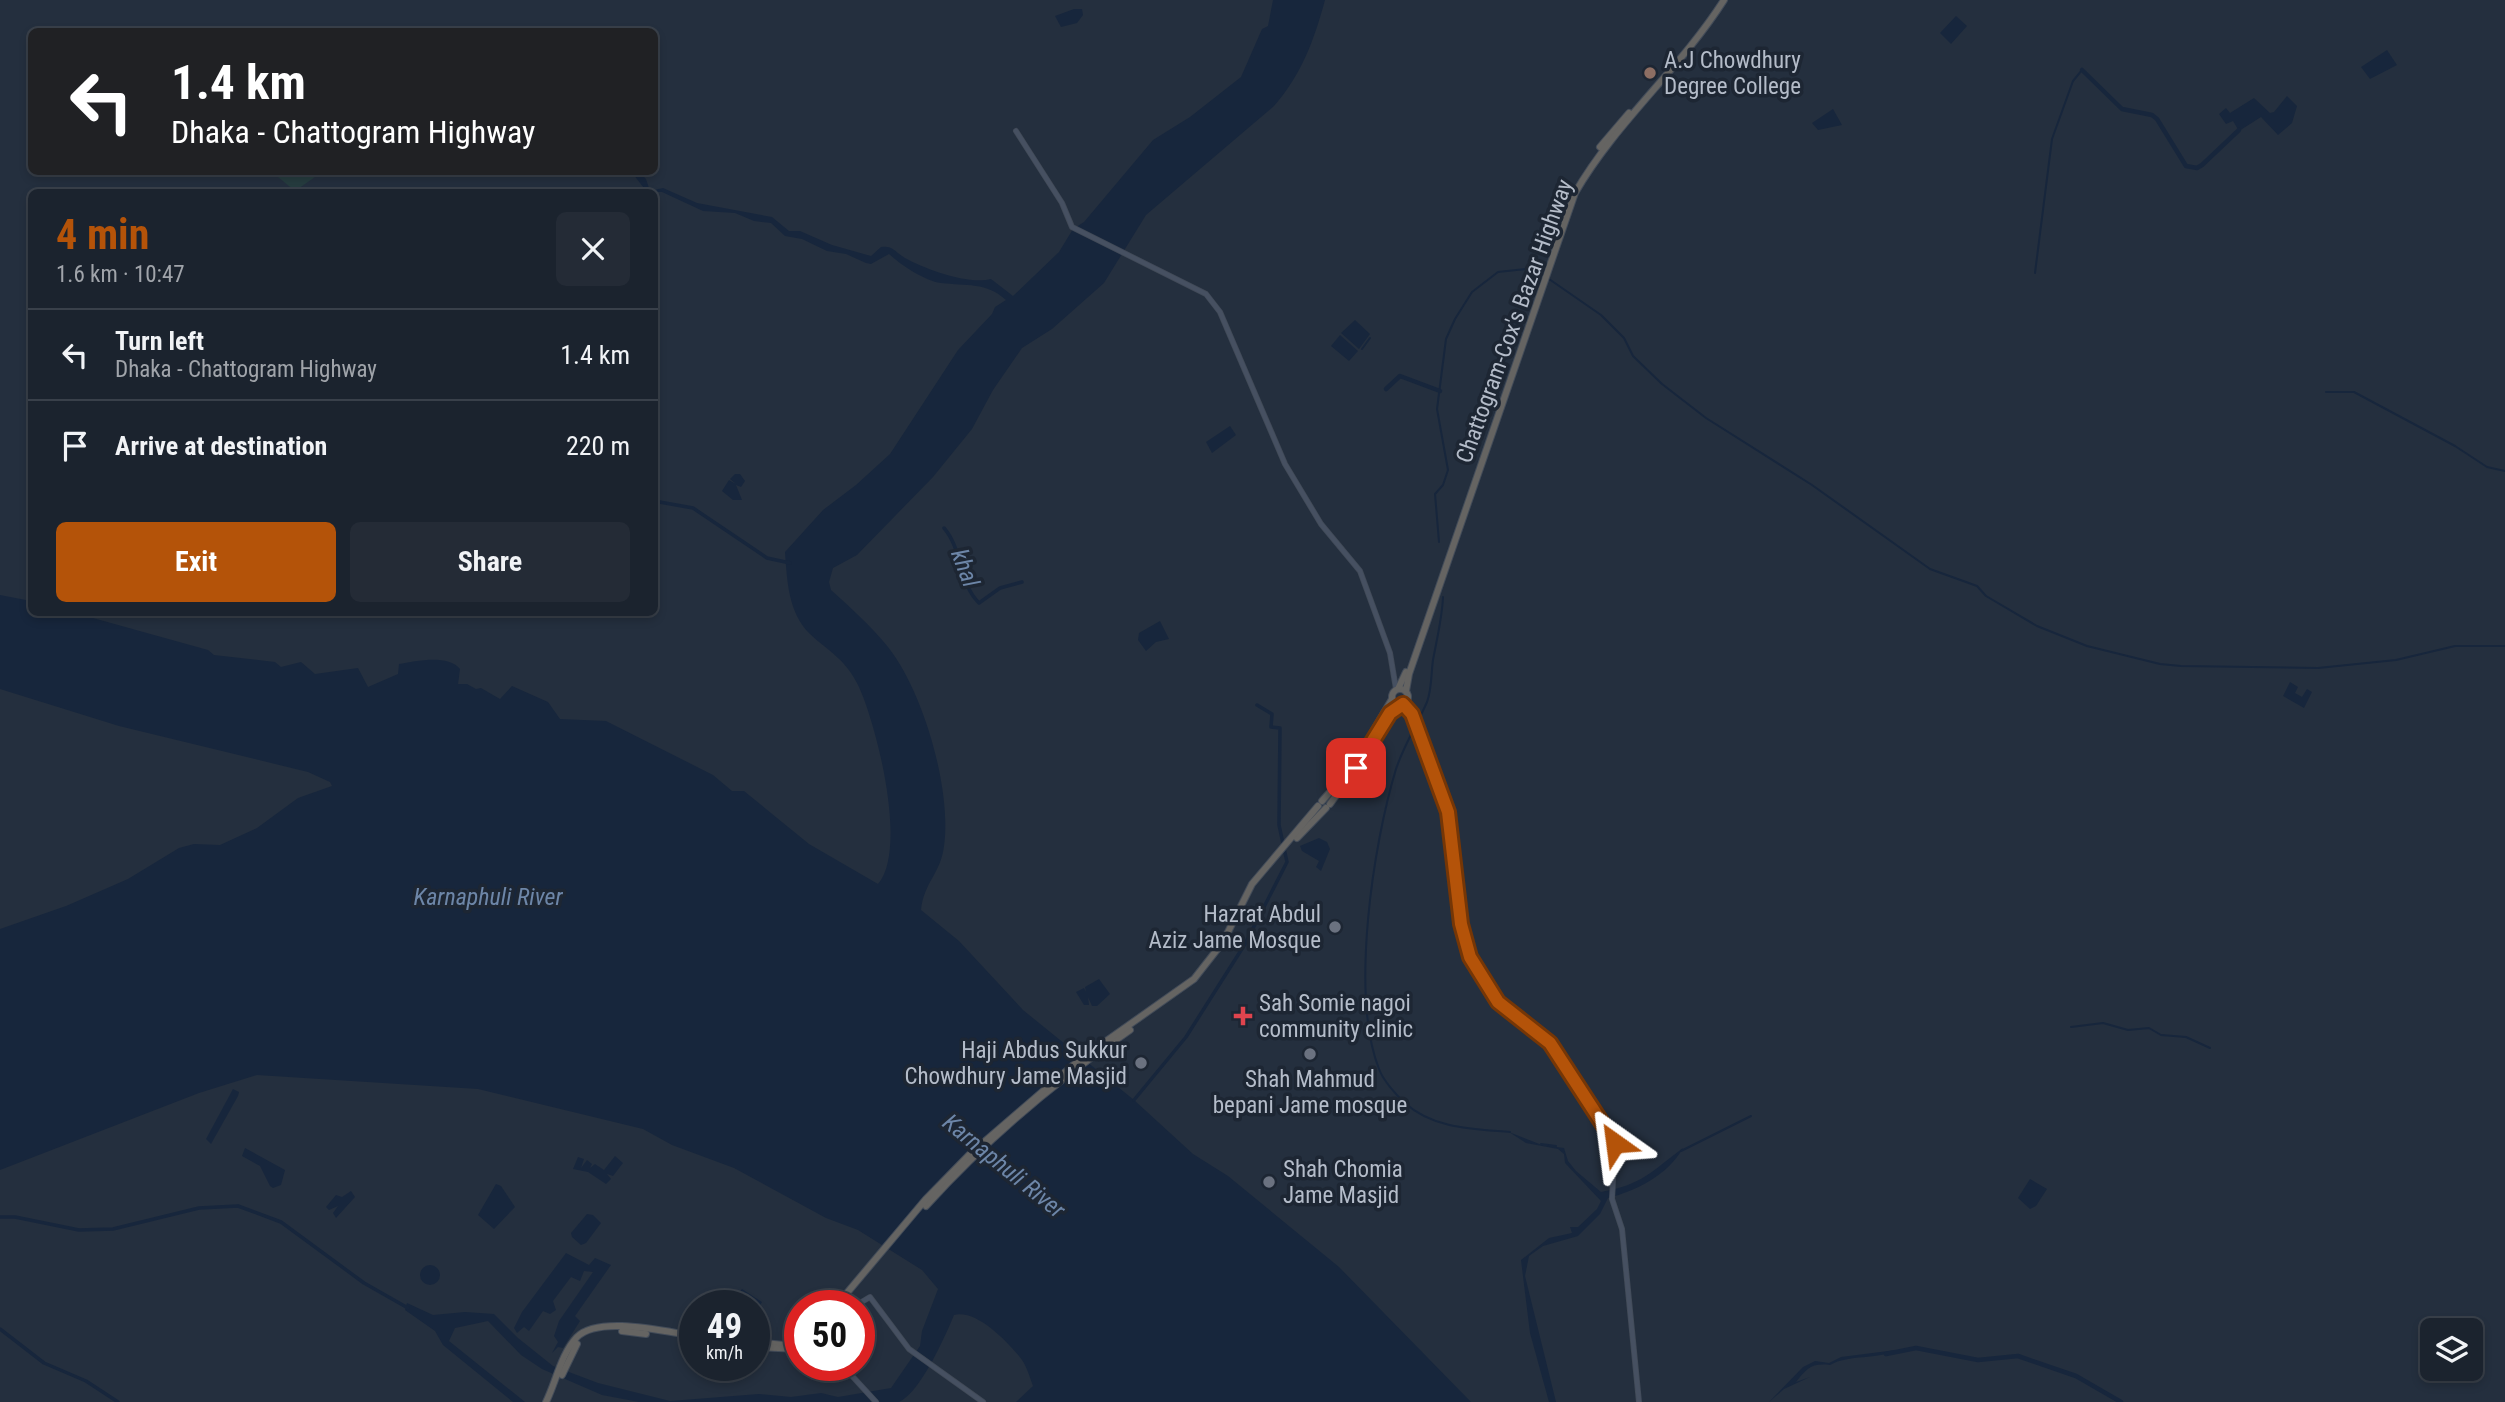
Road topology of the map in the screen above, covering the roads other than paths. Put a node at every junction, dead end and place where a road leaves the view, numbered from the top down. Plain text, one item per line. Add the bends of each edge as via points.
1 (1722, 0) edge
2 (1016, 131) dead end
3 (1397, 689) junction
4 (1406, 691) junction
5 (1392, 699) junction
6 (1404, 703) junction
7 (1384, 720) junction
8 (851, 1290) edge
9 (875, 1304) edge
10 (679, 1336) edge
11 (855, 1381) edge
12 (548, 1402) edge
13 (876, 1402) edge
14 (983, 1402) edge
15 (1639, 1402) edge

1 - 3 highway, Chattogram-Cox's Bazar Highway via 1592,156 1573,188
1 - 4 highway, Chattogram-Cox's Bazar Highway via 1575,192
2 - 3 main road via 1062,203 1072,228 1206,294 1220,312 1285,464 1321,524 1360,571 1390,653
3 - 4 highway
3 - 5 highway, Chattogram-Cox's Bazar Highway
4 - 6 highway
5 - 6 highway
5 - 7 highway, Chattogram-Cox's Bazar Highway
6 - 7 highway
6 - 15 main road via 1448,812 1461,924 1470,957 1498,1002 1550,1043 1612,1135 1617,1150 1612,1199 1622,1225
7 - 8 highway via 1324,805 1252,884 1223,942 1202,970 1172,997 1078,1061 969,1155
9 - 14 main road via 909,1349
10 - 12 highway via 634,1330 588,1334 574,1348
11 - 13 main road

